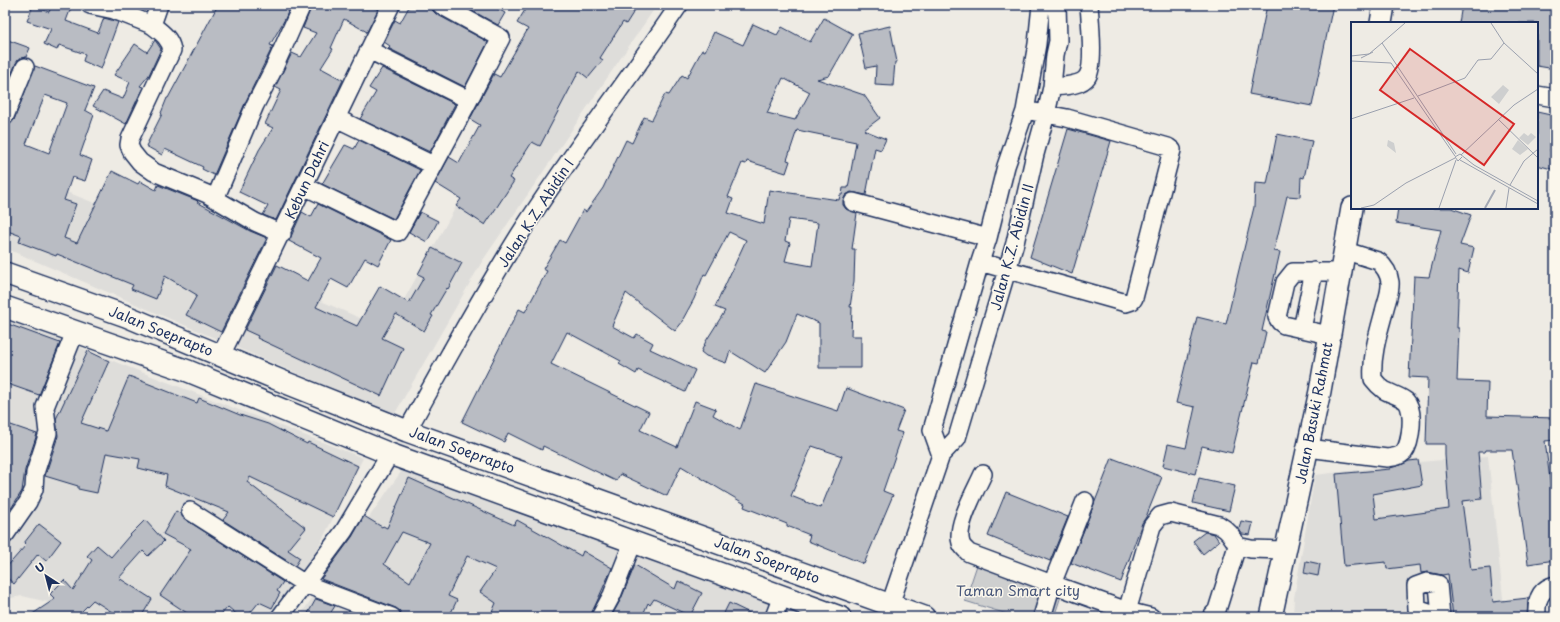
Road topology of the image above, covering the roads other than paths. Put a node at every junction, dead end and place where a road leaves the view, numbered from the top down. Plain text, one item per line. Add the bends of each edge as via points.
1 (90, 5) edge
2 (159, 5) edge
3 (302, 5) edge
4 (391, 5) edge
5 (441, 5) edge
6 (679, 5) edge
7 (1040, 5) edge
8 (1057, 5) edge
9 (1089, 5) edge
10 (1384, 5) edge
11 (1381, 22) edge
12 (152, 25) junction
13 (369, 50) junction
14 (25, 67) dead end
15 (1052, 87) junction
16 (1538, 95) edge
17 (1555, 98) edge
18 (469, 100) junction
19 (1025, 111) junction
20 (1046, 114) junction
21 (5, 116) edge
22 (336, 118) junction
23 (433, 166) junction
24 (304, 186) junction
25 (215, 199) junction
26 (853, 202) dead end
27 (1352, 209) edge
28 (282, 234) junction
29 (988, 238) junction
30 (1346, 251) junction
31 (980, 262) junction
32 (1007, 270) junction
33 (1314, 271) junction
34 (1342, 272) junction
35 (5, 273) edge
36 (5, 307) edge
37 (1302, 329) junction
38 (75, 332) junction
39 (1330, 335) junction
40 (221, 355) junction
41 (407, 431) junction
42 (1308, 448) junction
43 (390, 454) junction
44 (941, 455) junction
45 (983, 474) dead end
46 (1085, 501) dead end
47 (190, 511) dead end
48 (5, 535) edge
49 (633, 542) junction
50 (1237, 546) junction
51 (1286, 550) junction
52 (305, 584) junction
53 (1052, 584) junction
54 (1555, 585) edge
55 (782, 596) junction
56 (890, 605) junction
57 (1127, 611) junction
58 (280, 617) edge
59 (392, 617) edge
60 (600, 617) edge
61 (774, 617) edge
62 (840, 617) edge
63 (924, 617) edge
64 (1042, 617) edge
65 (1151, 617) edge
66 (1211, 617) edge
67 (1271, 617) edge
68 (1537, 617) edge

1 - 12 street via 114,10
2 - 12 street
3 - 25 street
4 - 13 street, Kebun Dahri
5 - 18 street via 501,38
6 - 41 street, Jalan K.Z. Abidin I via 521,233 462,329
7 - 19 street via 1037,44
8 - 15 street, Jalan K.Z. Abidin II via 1058,29
9 - 15 street via 1091,68 1087,78 1077,83
10 - 11 main road
12 - 25 street via 167,38 172,50 130,139 132,152 140,162 154,172
13 - 18 street
13 - 22 street, Kebun Dahri
14 - 21 street
15 - 20 street, Jalan K.Z. Abidin II
16 - 17 street
18 - 23 street
19 - 20 street
19 - 29 street via 1006,166
20 - 32 street, Jalan K.Z. Abidin II
20 - 32 street via 1168,147 1172,152 1134,298 1130,302
22 - 23 street
22 - 24 street, Kebun Dahri
23 - 24 street via 398,232
24 - 28 street, Kebun Dahri
25 - 28 street
26 - 29 street
27 - 30 main road, Jalan Basuki Rahmat
28 - 40 street, Kebun Dahri
29 - 31 street
30 - 34 main road, Jalan Basuki Rahmat
30 - 42 street via 1378,261 1389,275 1390,289 1377,337 1372,368 1373,379 1384,390 1405,400 1411,412 1410,440 1404,452 1386,458
31 - 32 street
31 - 44 street via 932,430
32 - 44 street, Jalan K.Z. Abidin II via 957,438
33 - 34 street
33 - 37 street
33 - 37 street via 1293,272 1285,282 1277,317 1284,325
34 - 39 main road, Jalan Basuki Rahmat
35 - 40 main road, Jalan Soeprapto via 126,316
36 - 38 main road, Jalan Soeprapto
37 - 39 street
38 - 43 main road, Jalan Soeprapto via 188,371
38 - 48 street via 45,407 48,433 35,473 34,489
39 - 42 main road, Jalan Basuki Rahmat
40 - 41 main road, Jalan Soeprapto
41 - 56 main road, Jalan Soeprapto
42 - 51 main road, Jalan Basuki Rahmat
43 - 49 main road, Jalan Soeprapto
43 - 52 street via 344,531
44 - 56 street
45 - 53 street via 962,522 960,543 963,548 969,553
46 - 53 street
47 - 52 street
49 - 55 main road, Jalan Soeprapto
49 - 60 street via 612,595
50 - 51 street
50 - 57 street via 1234,537 1219,525 1171,512 1160,516 1152,526
50 - 66 street via 1217,610
51 - 67 main road, Jalan Basuki Rahmat
52 - 58 street
52 - 59 street
53 - 57 street
53 - 64 street
54 - 68 street via 1547,587 1542,592 1536,607
55 - 61 street
55 - 62 main road, Jalan Soeprapto
56 - 63 main road, Jalan Soeprapto
57 - 65 street

